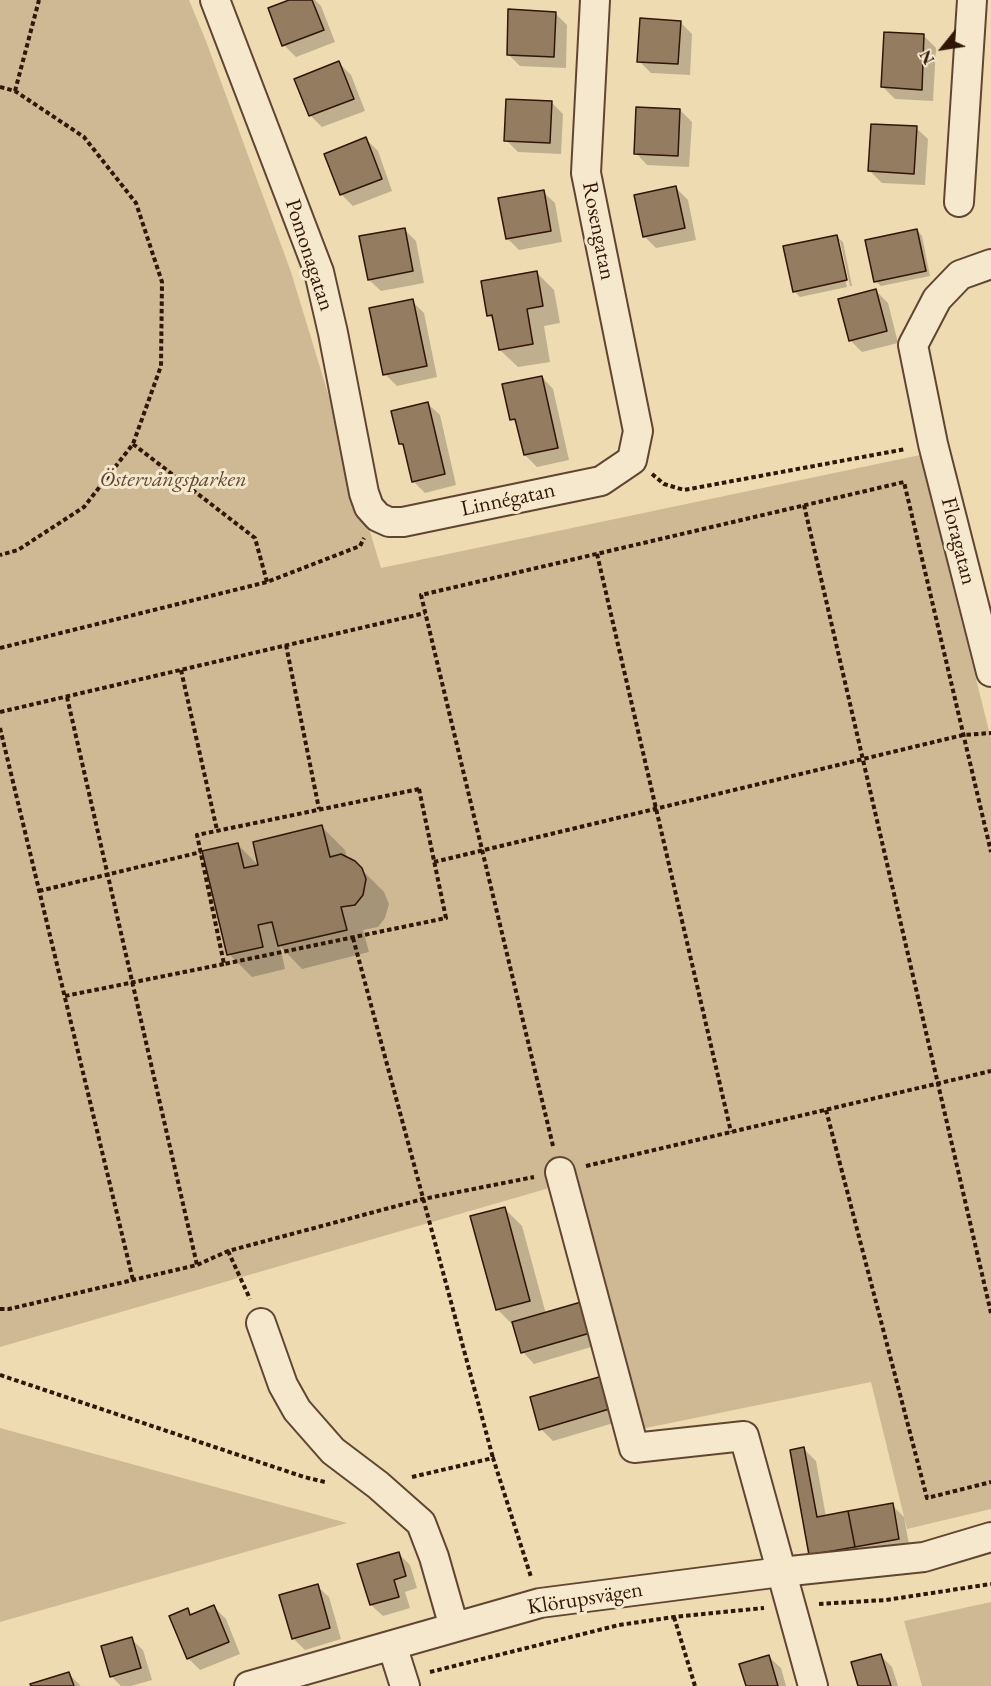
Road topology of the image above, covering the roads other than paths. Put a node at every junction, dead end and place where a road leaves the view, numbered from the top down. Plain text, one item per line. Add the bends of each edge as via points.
1 (215, 0) edge
2 (595, 0) edge
3 (972, 0) edge
4 (959, 202) dead end
5 (991, 264) edge
6 (632, 459) joint
7 (378, 517) joint
8 (991, 672) edge
9 (560, 1172) road end
10 (261, 1323) road end
11 (991, 1537) edge
12 (781, 1572) junction
13 (454, 1627) junction
14 (392, 1644) junction
15 (404, 1683) edge
16 (249, 1686) edge
17 (813, 1686) edge

1 - 7 street, Pomonagatan via 319,272 364,493
2 - 6 street, Rosengatan via 586,173 638,431
3 - 4 street
5 - 8 street, Floragatan via 960,275 944,291 913,345 933,444
6 - 7 street, Linnégatan via 601,481 403,522
9 - 12 street via 634,1448 744,1436
10 - 13 street via 283,1385 297,1410 333,1451 421,1523
11 - 12 street, Klörupsvägen via 924,1557
12 - 13 street, Klörupsvägen via 540,1604
12 - 17 street
13 - 14 street, Klörupsvägen
14 - 15 street
14 - 16 street, Klörupsvägen

